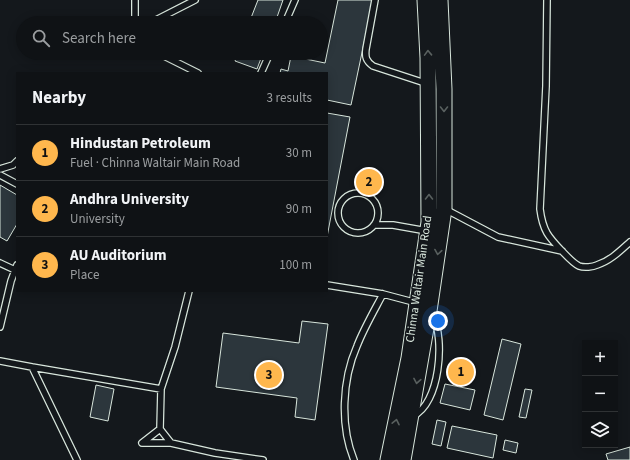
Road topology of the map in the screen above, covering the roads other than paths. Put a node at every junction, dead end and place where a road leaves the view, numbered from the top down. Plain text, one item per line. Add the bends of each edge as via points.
1 (135, 0) edge
2 (195, 0) edge
3 (296, 0) edge
4 (375, 0) edge
5 (425, 0) edge
6 (440, 0) edge
7 (548, 0) edge
8 (135, 16) edge
9 (164, 16) edge
10 (288, 16) edge
11 (172, 60) edge
12 (267, 60) edge
13 (196, 72) edge
14 (261, 72) edge
15 (428, 84) junction
16 (16, 162) edge
17 (0, 170) edge
18 (0, 175) edge
19 (16, 183) edge
20 (444, 208) junction
21 (374, 225) junction
22 (428, 231) junction
23 (630, 242) edge
24 (562, 251) junction
25 (0, 263) edge
26 (16, 267) edge
27 (328, 285) edge
28 (189, 292) edge
29 (383, 294) junction
30 (423, 307) junction
31 (0, 327) edge
32 (0, 361) edge
33 (32, 367) junction
34 (161, 389) junction
35 (160, 429) junction
36 (171, 443) junction
37 (77, 460) edge
38 (263, 460) edge
39 (354, 460) edge
40 (388, 460) edge
41 (404, 460) edge

1 - 8 lane
2 - 9 lane
3 - 10 lane
4 - 15 lane via 365,56 368,62 373,66
15 -> 5 street, Chinna Waltair Main Road
6 -> 20 street, Chinna Waltair Main Road via 444,89
7 - 24 lane via 540,209 547,234
11 - 13 lane
12 - 14 lane
22 -> 15 street, Chinna Waltair Main Road
16 - 17 lane
18 - 19 lane
20 - 24 lane via 498,237
20 -> 30 street, Chinna Waltair Main Road
21 - 21 lane via 358,234 345,229 338,218 340,204 344,198 356,193 374,200 378,212
21 - 22 lane via 393,224
22 - 30 street, Chinna Waltair Main Road
23 - 24 lane via 612,258 587,267 579,266
25 - 26 lane
26 - 31 lane
27 - 29 lane
28 - 34 lane via 175,348
29 - 30 lane
29 - 39 lane via 356,347 348,374 345,416
40 -> 30 street, Chinna Waltair Main Road via 409,358
30 -> 41 street, Chinna Waltair Main Road
32 - 33 lane
33 - 34 lane
33 - 37 lane
34 - 35 lane
35 - 36 lane
35 - 36 lane via 142,443
36 - 38 lane

